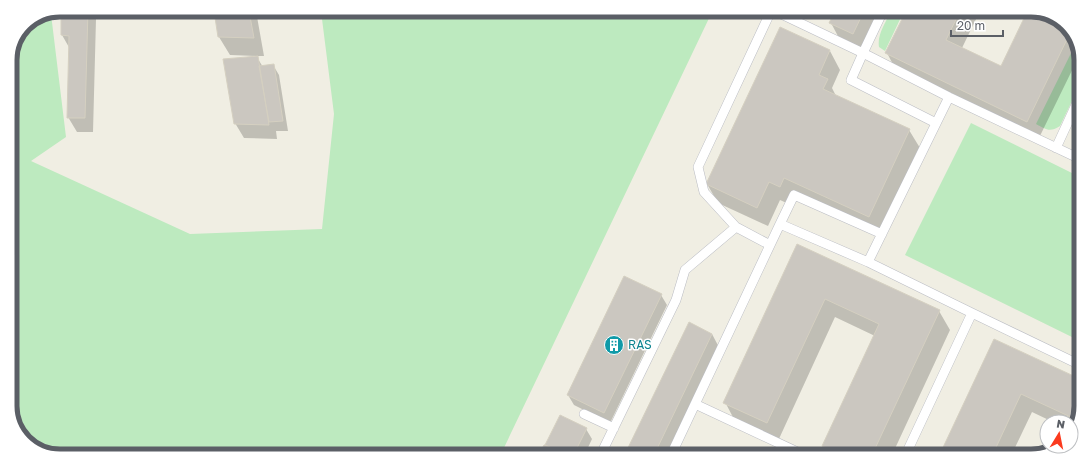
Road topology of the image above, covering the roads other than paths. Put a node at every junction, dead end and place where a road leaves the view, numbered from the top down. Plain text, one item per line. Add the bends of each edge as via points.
1 (768, 17) edge
2 (787, 17) edge
3 (880, 17) edge
4 (863, 53) junction
5 (949, 97) junction
6 (1074, 109) edge
7 (936, 122) junction
8 (1056, 148) junction
9 (1074, 157) edge
10 (780, 224) junction
11 (736, 227) junction
12 (882, 234) junction
13 (770, 245) junction
14 (868, 262) junction
15 (972, 314) junction
16 (1074, 362) edge
17 (695, 404) junction
18 (584, 414) dead end
19 (614, 428) junction
20 (604, 449) edge
21 (674, 449) edge
22 (791, 449) edge
23 (908, 449) edge

1 - 11 lane via 698,167 704,192
2 - 4 lane
3 - 4 lane
4 - 5 lane
4 - 7 lane via 851,80
5 - 7 lane
5 - 8 lane
6 - 8 lane
7 - 12 lane
8 - 9 lane
10 - 12 lane via 794,195
10 - 13 lane
10 - 14 lane
11 - 13 lane
11 - 19 lane via 685,270 676,300
12 - 14 lane
13 - 17 lane
14 - 15 lane
15 - 16 lane
15 - 23 lane
17 - 21 lane
17 - 22 lane
18 - 19 lane
19 - 20 lane

